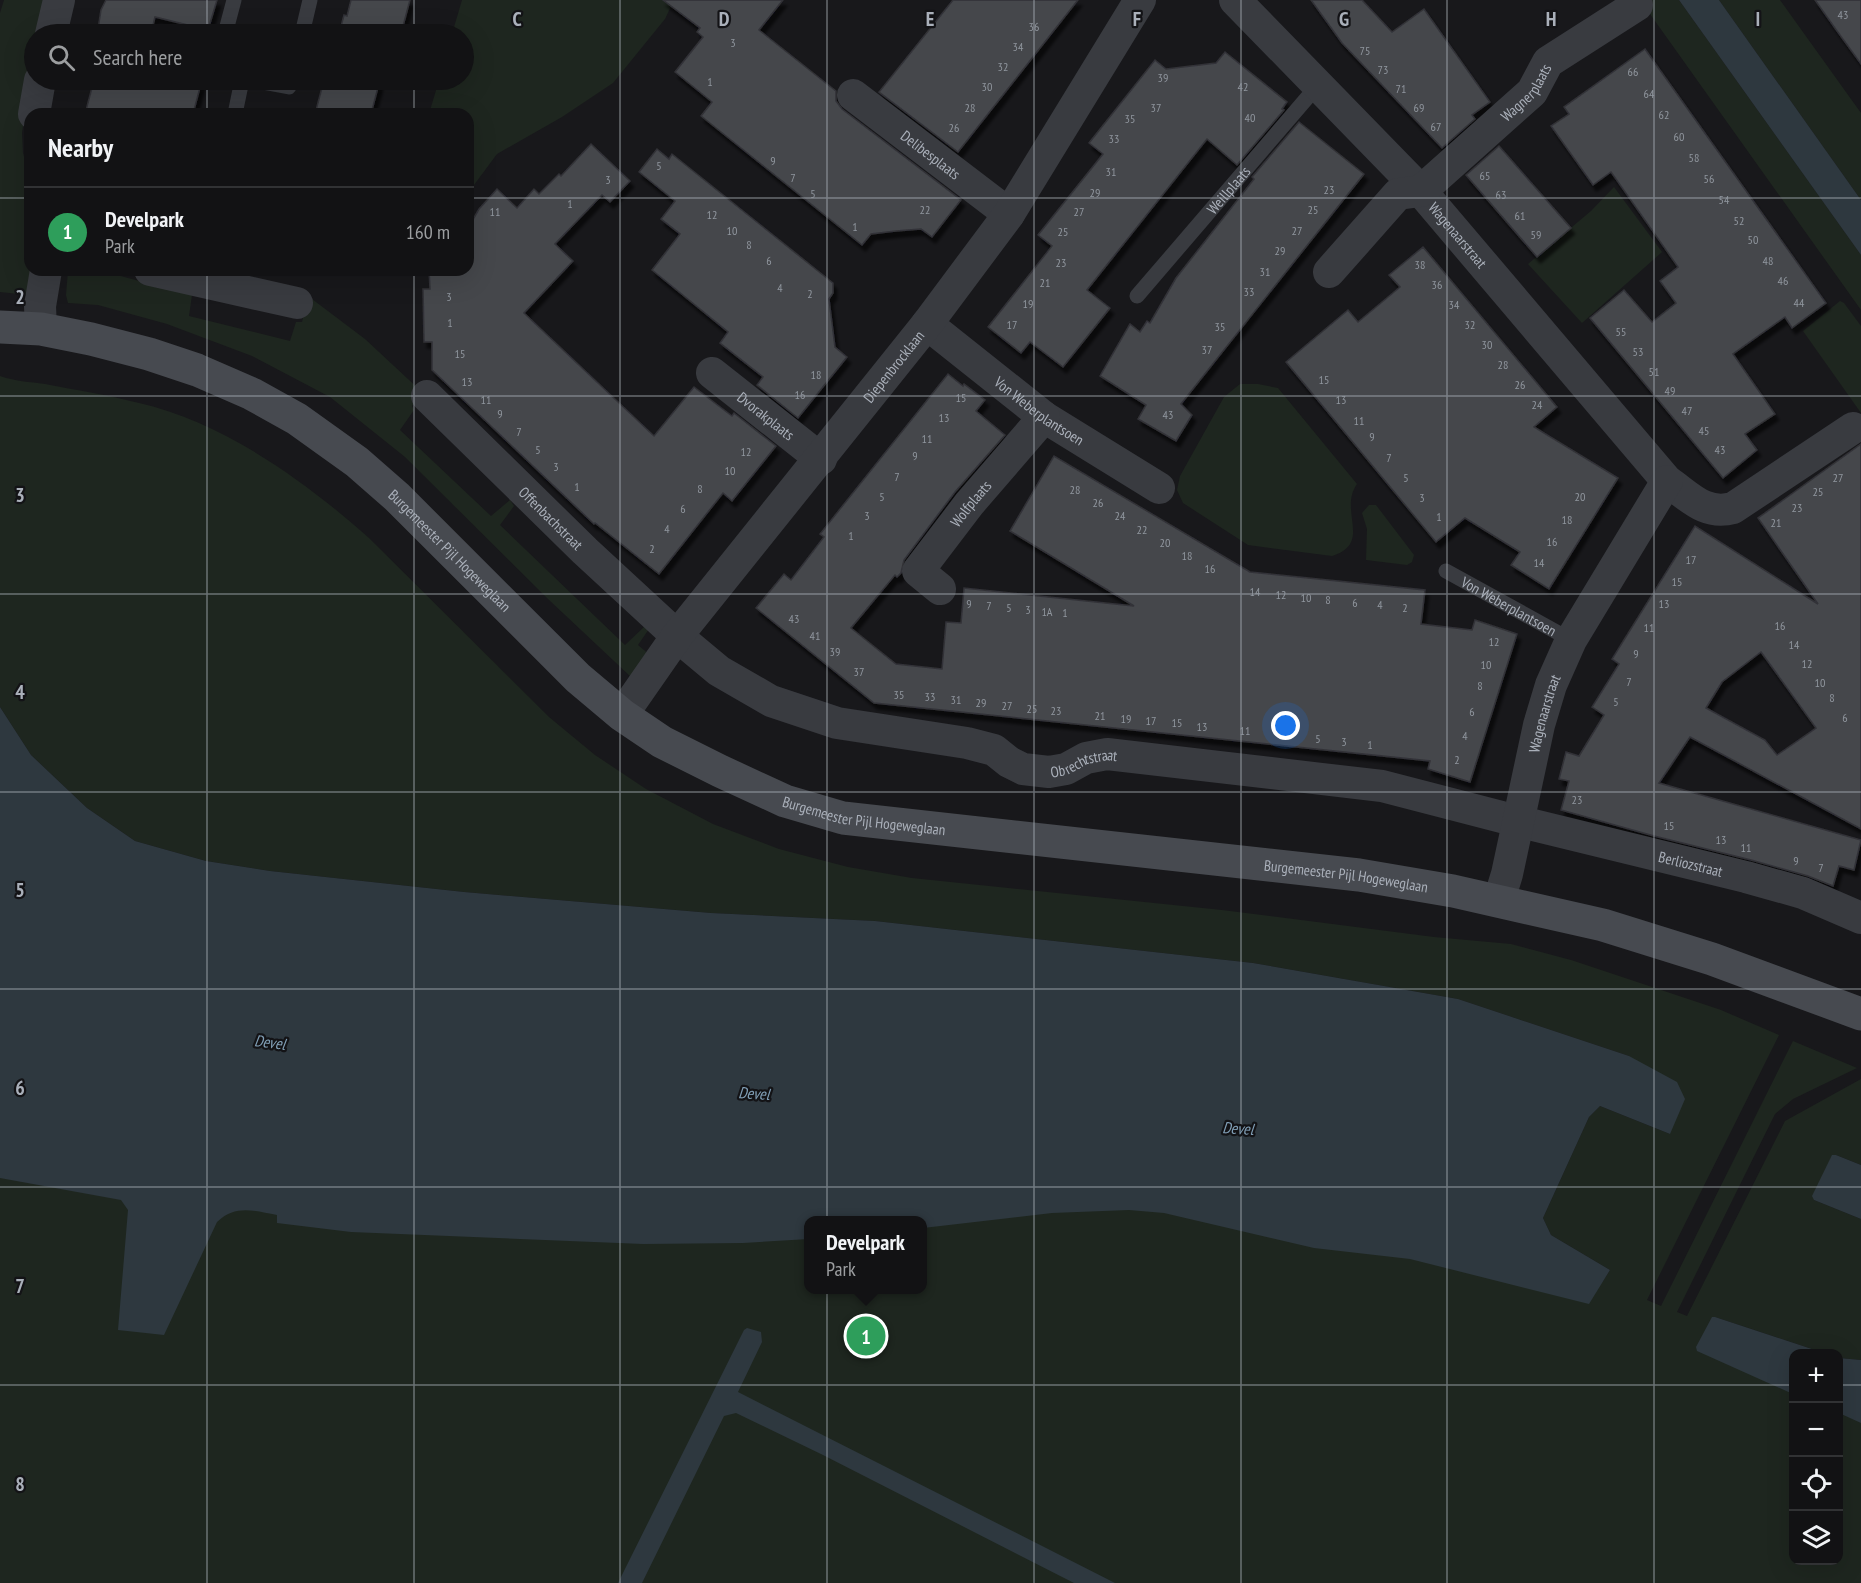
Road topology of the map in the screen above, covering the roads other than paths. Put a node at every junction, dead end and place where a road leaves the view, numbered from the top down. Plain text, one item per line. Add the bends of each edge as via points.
1 (234, 0) edge
2 (310, 0) edge
3 (1140, 0) edge
4 (1235, 0) edge
5 (1637, 5) dead end
6 (228, 24) edge
7 (304, 24) edge
8 (1318, 84) junction
9 (38, 90) edge
10 (240, 90) edge
11 (853, 95) dead end
12 (34, 108) edge
13 (236, 108) edge
14 (1421, 191) junction
15 (1009, 214) junction
16 (1329, 272) dead end
17 (45, 276) edge
18 (177, 276) edge
19 (1137, 296) dead end
20 (297, 303) dead end
21 (927, 324) junction
22 (0, 327) edge
23 (41, 329) junction
24 (711, 373) dead end
25 (427, 396) dead end
26 (1044, 417) junction
27 (1853, 428) dead end
28 (821, 459) junction
29 (1667, 481) junction
30 (1159, 488) dead end
31 (1446, 570) dead end
32 (940, 589) dead end
33 (677, 636) junction
34 (1571, 640) junction
35 (622, 715) junction
36 (1517, 821) junction
37 (1498, 900) junction
38 (1858, 910) edge
39 (1861, 1014) edge

1 - 6 lane
2 - 7 lane
3 - 15 street, Diepenbrocklaan
4 - 8 street, Wagenaarstraat
5 - 14 street, Wagnerplaats via 1548,62 1532,92
8 - 14 street, Wagenaarstraat
8 - 19 lane, Weillplaats
9 - 12 street
10 - 13 lane
11 - 15 street, Delibesplaats
14 - 16 street via 1398,194
14 - 29 street, Wagenaarstraat
15 - 21 street, Diepenbrocklaan
17 - 23 street
18 - 20 street
21 - 26 street, Von Weberplantsoen
21 - 28 street, Diepenbrocklaan
22 - 23 main road, Burgemeester Pijl Hogeweglaan
23 - 35 main road, Burgemeester Pijl Hogeweglaan via 149,354 197,370 252,394 297,420 357,462 397,497 578,678
24 - 28 street, Dvorakplaats
25 - 33 street, Offenbachstraat
26 - 30 street, Von Weberplantsoen
26 - 32 street, Wolfplaats via 918,571
27 - 29 street, Wagenaarstraat via 1733,508 1720,512 1707,509
28 - 33 street, Diepenbrocklaan
29 - 34 street, Wagenaarstraat
31 - 34 lane, Von Weberplantsoen
33 - 35 street, Diepenbrocklaan
33 - 36 street, Obrechtstraat via 719,671 771,701 837,723 994,750 1023,769 1066,769 1086,758 1107,754 1382,786
34 - 36 street, Wagenaarstraat via 1548,695
35 - 37 main road, Burgemeester Pijl Hogeweglaan via 662,742 720,771 785,801 843,818 1359,875
36 - 37 street, Wagenaarstraat
36 - 38 street, Berliozstraat via 1746,877
37 - 39 main road, Burgemeester Pijl Hogeweglaan via 1603,925 1690,952

